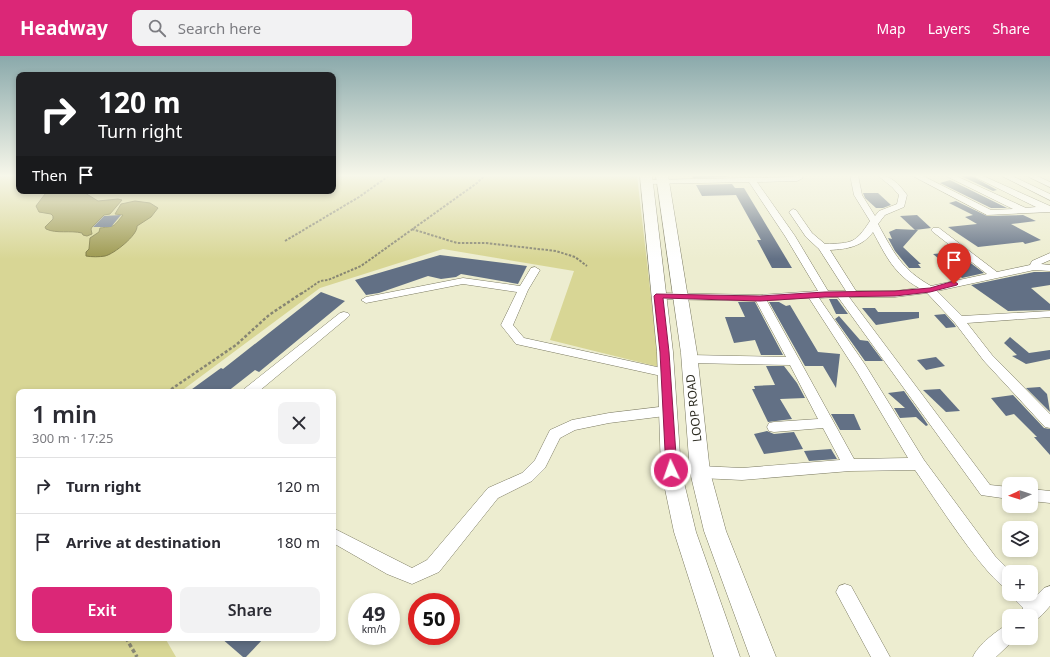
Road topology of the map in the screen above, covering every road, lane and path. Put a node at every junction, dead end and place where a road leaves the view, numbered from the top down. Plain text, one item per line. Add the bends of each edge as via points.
1 (349, 203) edge
2 (447, 203) edge
3 (655, 203) edge
4 (659, 203) edge
5 (765, 203) edge
6 (862, 203) edge
7 (901, 203) edge
8 (973, 203) edge
9 (1007, 203) edge
10 (1036, 203) edge
11 (1049, 209) edge
12 (1024, 211) junction
13 (793, 212) dead end
14 (874, 222) junction
15 (412, 229) junction
16 (936, 230) dead end
17 (285, 241) dead end
18 (823, 247) junction
19 (1050, 256) edge
20 (587, 266) dead end
21 (1034, 267) junction
22 (1050, 268) edge
23 (535, 270) dead end
24 (995, 275) junction
25 (523, 290) junction
26 (930, 290) junction
27 (818, 294) junction
28 (847, 294) junction
29 (658, 296) junction
30 (680, 297) junction
31 (760, 298) junction
32 (366, 300) dead end
33 (1050, 314) edge
34 (344, 315) dead end
35 (959, 320) junction
36 (689, 359) junction
37 (793, 361) junction
38 (666, 373) junction
39 (171, 389) edge
40 (253, 389) edge
41 (668, 411) junction
42 (827, 423) junction
43 (1050, 423) edge
44 (774, 427) dead end
45 (919, 464) junction
46 (850, 465) junction
47 (700, 472) junction
48 (1002, 492) edge
49 (1038, 496) edge
50 (1050, 497) edge
51 (336, 537) edge
52 (1002, 575) edge
53 (845, 592) dead end
54 (1050, 594) edge
55 (1036, 609) edge
56 (1002, 639) edge
57 (128, 641) edge
58 (137, 657) edge
59 (727, 657) edge
60 (763, 657) edge
61 (881, 657) edge
62 (982, 657) edge

1 - 17 path
2 - 15 path
3 - 29 main road, LOOP ROAD
4 - 30 main road, LOOP ROAD
5 - 27 street via 790,236
6 - 14 street
7 - 14 street via 882,213
8 - 12 street via 990,213
9 - 12 street
10 - 11 street
11 - 12 street
13 - 18 street via 809,235
14 - 18 street via 870,232 861,241 847,246
14 - 26 street via 894,262 914,281
15 - 20 path via 457,243 486,243 556,251 575,257
15 - 39 path via 361,266 320,281 269,314 236,345
16 - 24 street
18 - 28 street
19 - 21 street via 1036,263
21 - 22 street
21 - 24 street
23 - 25 street
24 - 26 street
25 - 32 street via 464,281
25 - 38 street via 507,325 520,341
26 - 28 street via 895,294
26 - 35 street
27 - 28 street
27 - 31 street
27 - 45 street
28 - 48 street via 986,491
29 - 30 street
29 - 38 main road, LOOP ROAD
30 - 31 street
30 - 36 main road, LOOP ROAD
31 - 37 street
33 - 35 street
34 - 40 street
35 - 43 street via 988,358
36 - 37 street
36 - 47 main road, LOOP ROAD
37 - 42 street
38 - 41 main road, LOOP ROAD
41 - 51 street via 572,425 555,434 540,464 527,477 493,493 433,566 412,576
41 - 59 main road, LOOP ROAD via 671,470 684,532
42 - 44 street
42 - 46 street
45 - 46 street
45 - 52 street via 989,561
46 - 47 street via 742,474
47 - 60 main road, LOOP ROAD via 715,531
49 - 50 street
53 - 61 street
54 - 55 street
56 - 62 street
57 - 58 path

